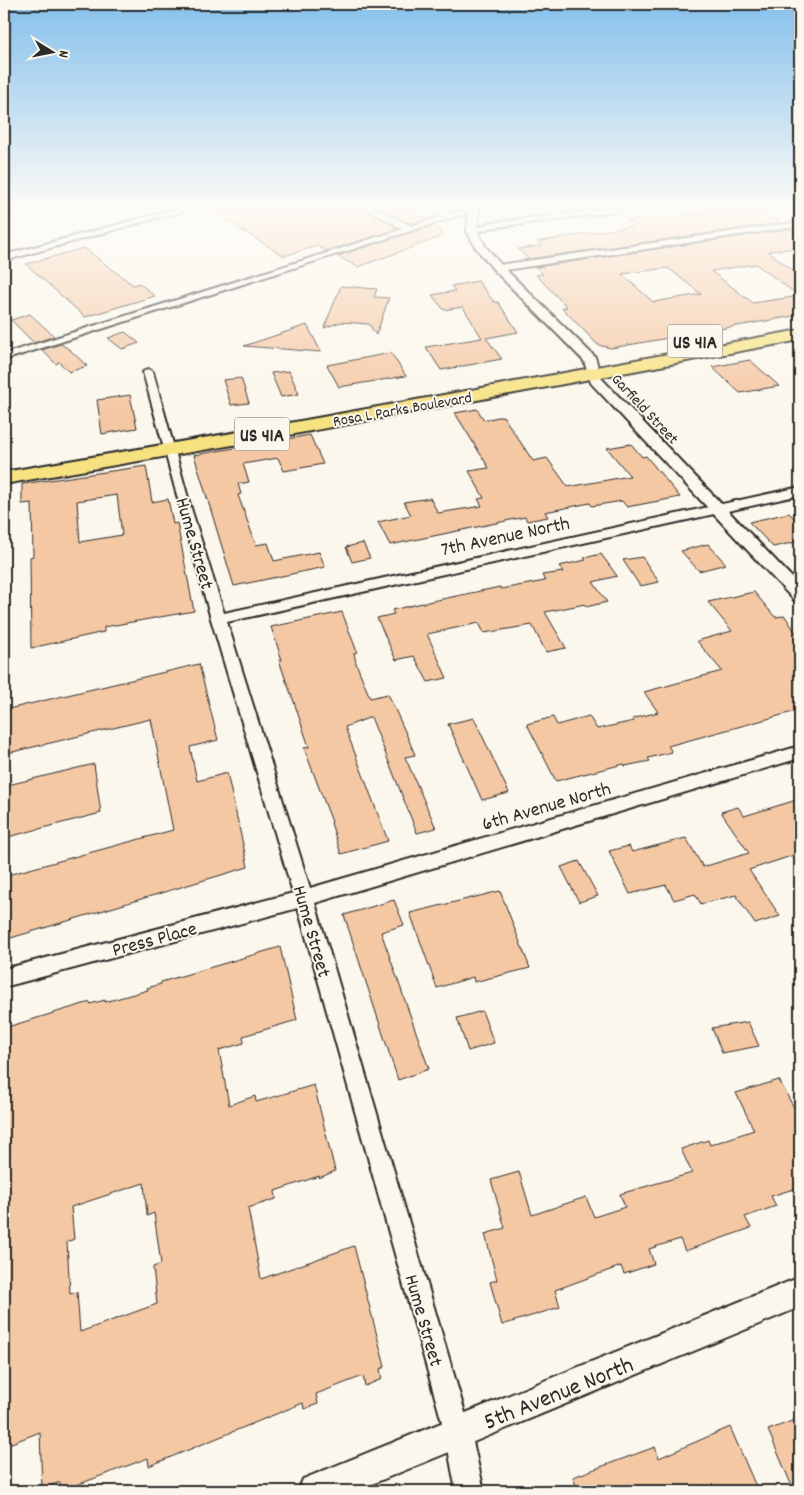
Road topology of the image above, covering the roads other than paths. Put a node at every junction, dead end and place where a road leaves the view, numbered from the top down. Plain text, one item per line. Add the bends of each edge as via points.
1 (265, 275) edge
2 (505, 275) edge
3 (800, 323) edge
4 (800, 335) edge
5 (4, 357) edge
6 (593, 366) junction
7 (148, 372) dead end
8 (167, 443) junction
9 (4, 462) edge
10 (4, 478) edge
11 (800, 492) edge
12 (719, 509) junction
13 (800, 596) edge
14 (218, 619) junction
15 (800, 752) edge
16 (304, 898) junction
17 (4, 978) edge
18 (800, 1292) edge
19 (458, 1433) junction
20 (316, 1491) edge
21 (470, 1491) edge

1 - 5 street
2 - 6 street, Garfield Street
3 - 6 main road, Rosa L Parks Boulevard / US 41A
4 - 6 main road, Rosa L Parks Boulevard / US 41A
6 - 8 main road, Rosa L Parks Boulevard / US 41A
6 - 12 street, Garfield Street via 596,380
7 - 8 street, Hume Street
8 - 9 main road, Rosa L Parks Boulevard / US 41A
8 - 10 main road, Rosa L Parks Boulevard / US 41A
8 - 14 street, Hume Street
11 - 12 street, 7th Avenue North
12 - 13 street, Garfield Street
12 - 14 street, 7th Avenue North
14 - 16 street, Hume Street
15 - 16 street, 6th Avenue North
16 - 17 street, Press Place
16 - 19 street, Hume Street
18 - 19 street, 5th Avenue North
19 - 20 street, 5th Avenue North
19 - 21 street, Hume Street

